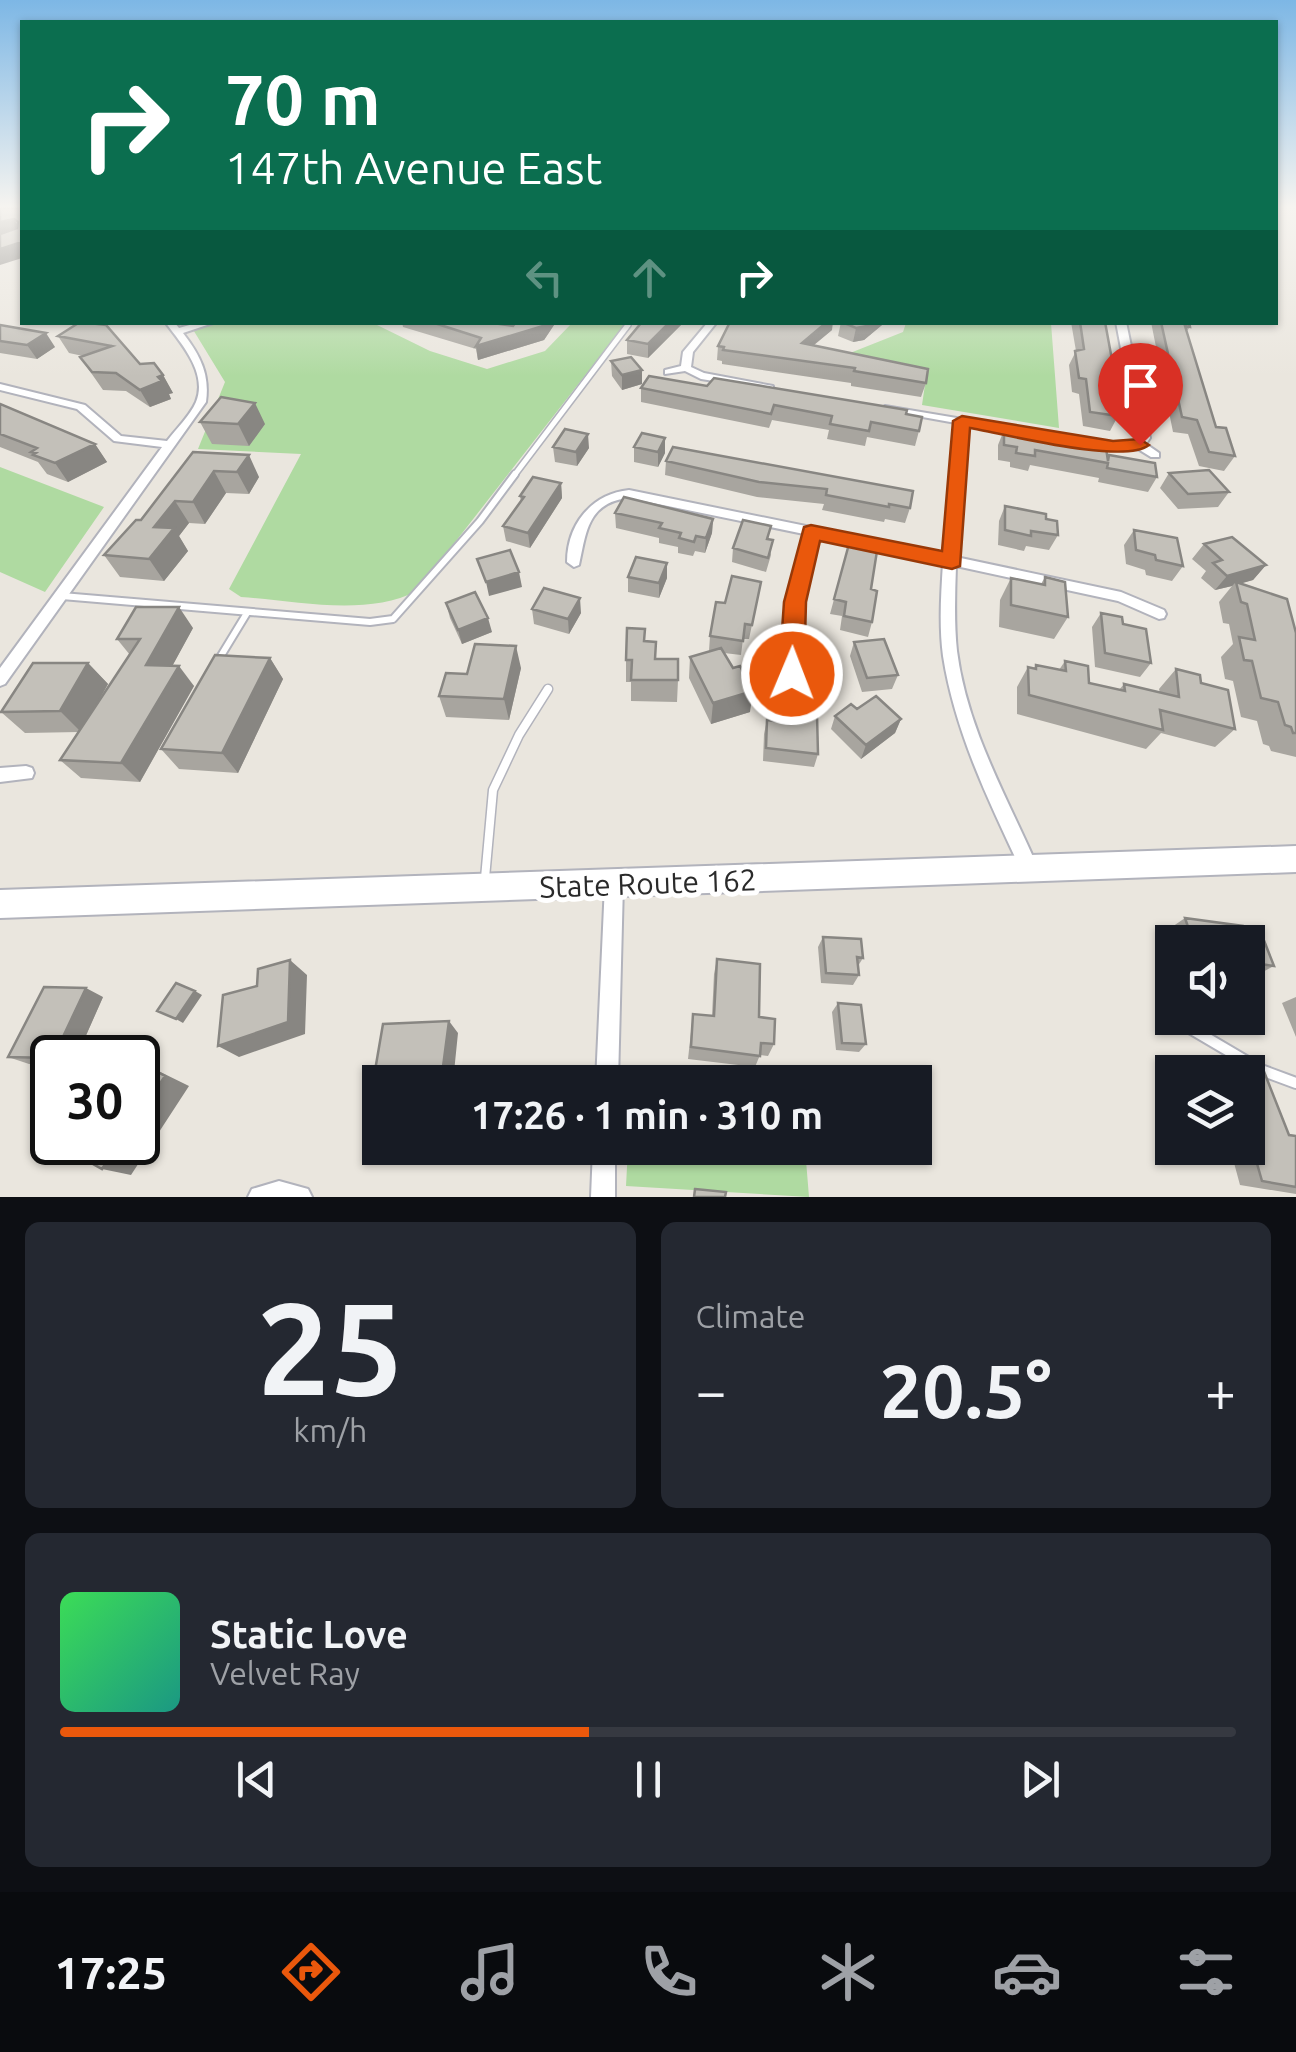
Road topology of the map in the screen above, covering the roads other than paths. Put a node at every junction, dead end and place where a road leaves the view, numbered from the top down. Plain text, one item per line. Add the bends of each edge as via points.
1 (628, 325) edge
2 (710, 325) edge
3 (1122, 325) edge
4 (174, 327) edge
5 (686, 368) junction
6 (669, 372) dead end
7 (0, 388) edge
8 (789, 391) edge
9 (866, 404) edge
10 (962, 421) junction
11 (171, 445) junction
12 (1140, 445) junction
13 (1155, 456) dead end
14 (811, 532) junction
15 (952, 561) junction
16 (574, 562) dead end
17 (61, 596) junction
18 (247, 613) junction
19 (1159, 614) dead end
20 (216, 663) edge
21 (792, 674) dead end
22 (0, 680) edge
23 (548, 689) dead end
24 (26, 773) dead end
25 (0, 775) edge
26 (1296, 859) edge
27 (1029, 868) junction
28 (614, 884) junction
29 (484, 888) junction
30 (0, 904) edge
31 (1201, 1035) edge
32 (607, 1065) edge
33 (1296, 1083) edge
34 (603, 1165) edge
35 (260, 1197) edge
36 (300, 1197) edge
37 (602, 1197) edge

1 - 18 lane via 480,520 392,620
2 - 5 street via 688,352
3 - 12 street via 1144,438
4 - 11 street via 204,376 203,396
5 - 6 street
5 - 8 street
7 - 11 street via 81,407 118,438
9 - 10 street
10 - 12 street
10 - 15 street
11 - 17 street
12 - 13 street
14 - 15 street
14 - 16 street via 629,494 592,510 574,544
14 - 21 street via 795,602
15 - 19 street via 1120,596
15 - 27 street via 948,610 956,680 971,734
17 - 18 lane
17 - 22 street
18 - 20 lane
23 - 29 lane via 493,790
24 - 25 street
26 - 27 main road, State Route 162
27 - 28 main road, State Route 162
28 - 29 main road, State Route 162
28 - 32 street
29 - 30 main road, State Route 162
31 - 33 lane
34 - 37 street
35 - 36 street

